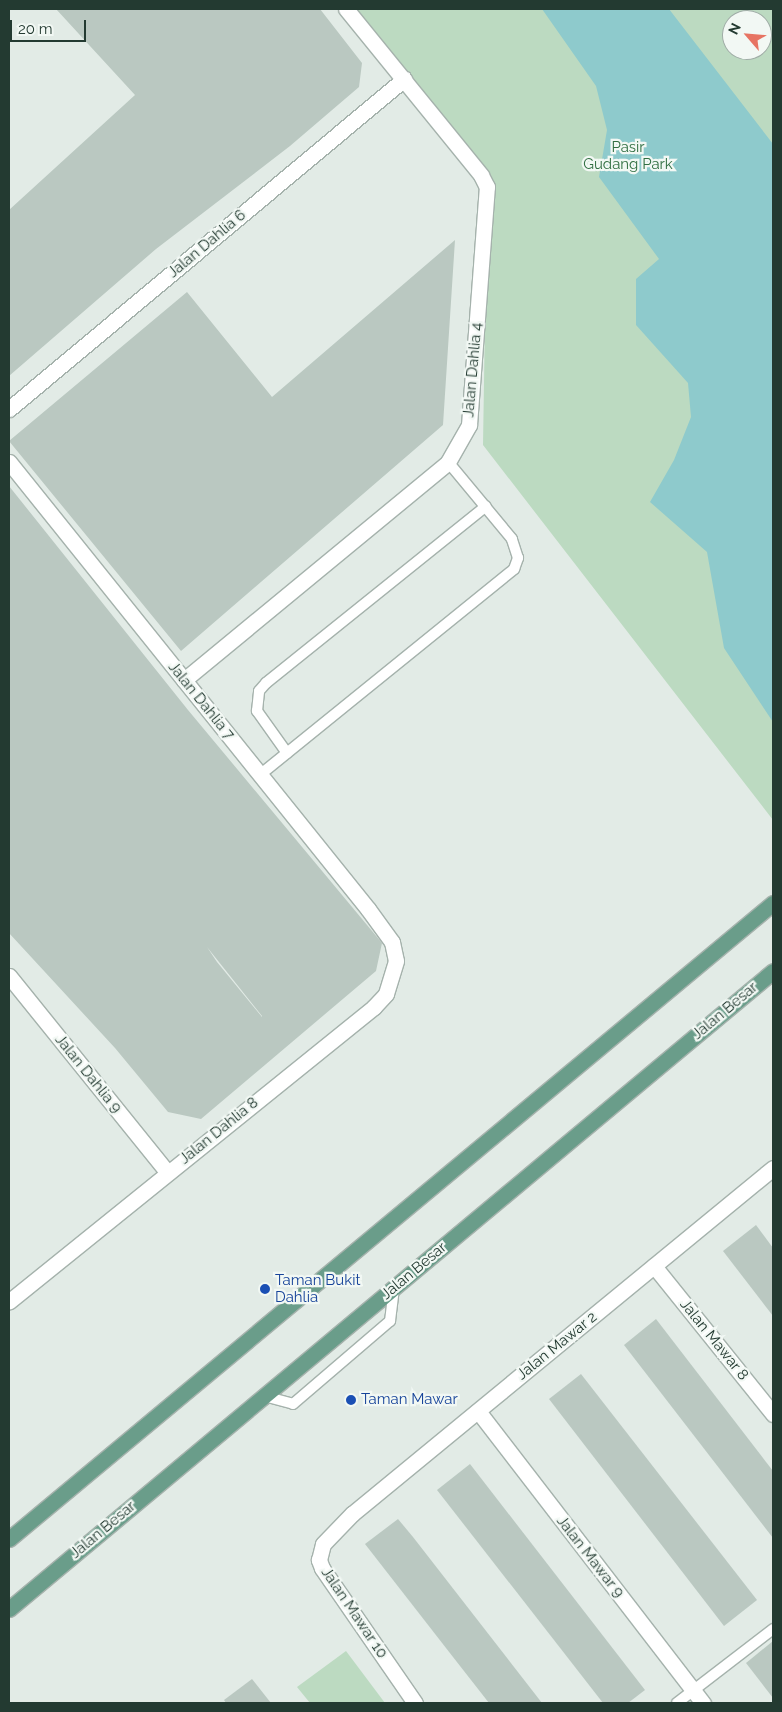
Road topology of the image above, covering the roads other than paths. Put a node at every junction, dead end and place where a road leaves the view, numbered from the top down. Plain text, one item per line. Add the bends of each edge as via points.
1 (346, 9) edge
2 (404, 79) junction
3 (9, 409) edge
4 (9, 462) edge
5 (448, 462) junction
6 (486, 506) junction
7 (184, 680) junction
8 (288, 753) junction
9 (261, 774) junction
10 (773, 904) edge
11 (392, 942) joint
12 (773, 971) edge
13 (9, 976) edge
14 (773, 1168) edge
15 (167, 1172) junction
16 (654, 1266) junction
17 (394, 1288) junction
18 (9, 1302) edge
19 (264, 1396) junction
20 (478, 1411) junction
21 (773, 1414) edge
22 (342, 1523) joint
23 (9, 1539) edge
24 (9, 1609) edge
25 (773, 1629) edge
26 (693, 1691) junction
27 (415, 1703) edge
28 (677, 1703) edge
29 (703, 1703) edge

1 - 2 street, Jalan Dahlia 4
2 - 3 street, Jalan Dahlia 6
2 - 5 street, Jalan Dahlia 4 via 481,175 487,187 469,421
4 - 7 street, Jalan Dahlia 7
5 - 6 lane
5 - 7 street, Jalan Dahlia 4
6 - 8 lane via 517,548 514,569
6 - 8 lane via 259,691 257,711
7 - 9 street, Jalan Dahlia 7
8 - 9 lane
9 - 11 street, Jalan Dahlia 7
10 - 23 main road
11 - 15 street, Jalan Dahlia 8 via 396,961 393,978 386,994 374,1007
12 - 17 main road, Jalan Besar
13 - 15 street, Jalan Dahlia 9
14 - 16 street, Jalan Mawar 2
15 - 18 street, Jalan Dahlia 8
16 - 20 street, Jalan Mawar 2
16 - 21 street, Jalan Mawar 8
17 - 19 main road, Jalan Besar
17 - 19 lane via 390,1321 293,1404
19 - 24 main road, Jalan Besar
20 - 22 street, Jalan Mawar 2
20 - 26 street, Jalan Mawar 9
22 - 27 street, Jalan Mawar 10 via 319,1552 322,1568
25 - 26 lane
26 - 28 lane
26 - 29 street, Jalan Mawar 9

